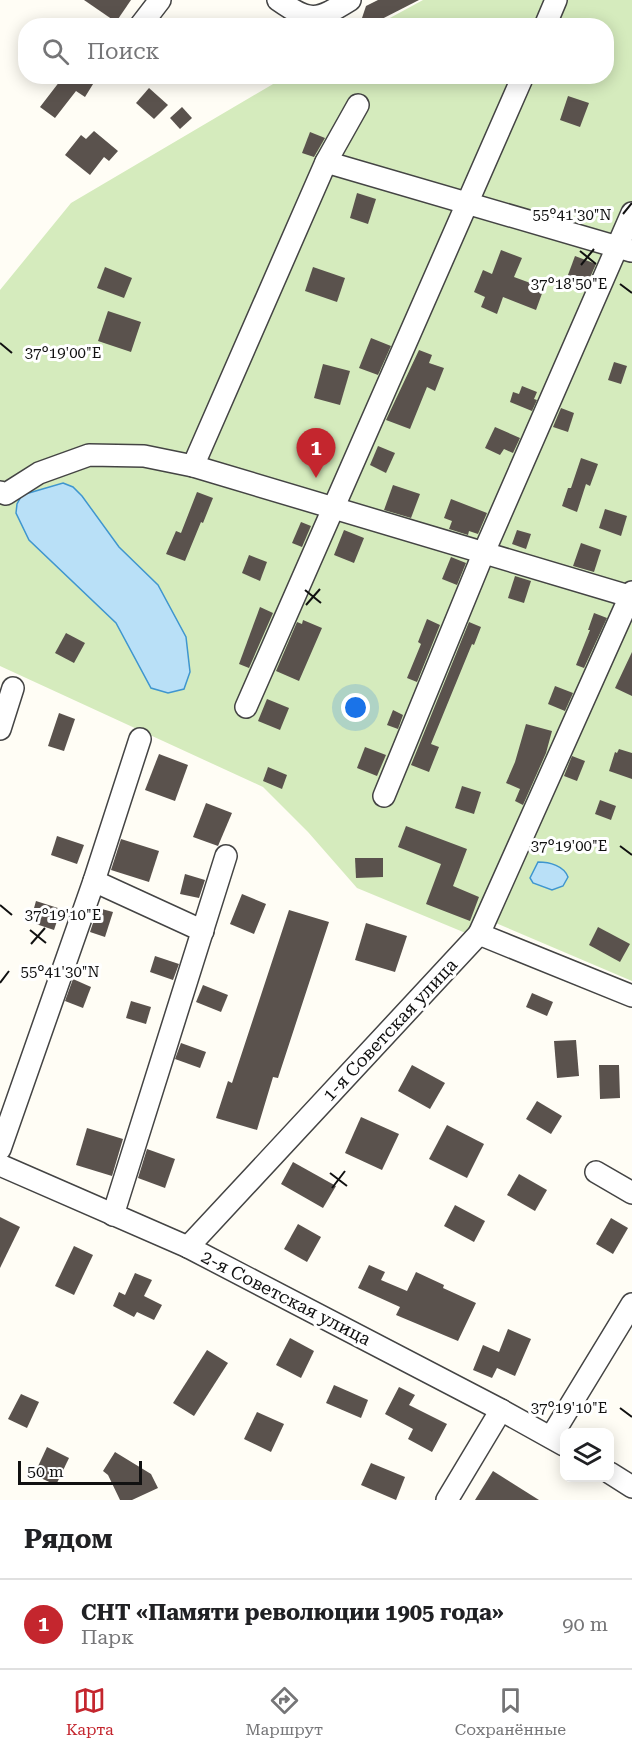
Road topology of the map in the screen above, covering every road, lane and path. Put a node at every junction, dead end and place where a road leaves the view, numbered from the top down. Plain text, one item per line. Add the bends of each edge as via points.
1 (160, 0) edge
2 (278, 0) edge
3 (350, 0) edge
4 (556, 0) edge
5 (146, 18) edge
6 (548, 18) edge
7 (520, 84) edge
8 (358, 105) dead end
9 (326, 162) junction
10 (467, 205) junction
11 (632, 213) edge
12 (625, 249) edge
13 (193, 466) junction
14 (0, 492) edge
15 (335, 508) junction
16 (484, 552) junction
17 (631, 595) edge
18 (13, 688) dead end
19 (246, 707) dead end
20 (0, 729) edge
21 (140, 739) dead end
22 (384, 796) dead end
23 (226, 856) dead end
24 (94, 881) junction
25 (204, 931) junction
26 (479, 934) junction
27 (632, 996) edge
28 (0, 1149) edge
29 (0, 1166) edge
30 (596, 1172) dead end
31 (632, 1193) edge
32 (113, 1215) junction
33 (188, 1247) junction
34 (632, 1304) edge
35 (501, 1410) junction
36 (558, 1441) edge
37 (614, 1476) edge
38 (632, 1487) edge
39 (447, 1500) edge

1 - 5 street
2 - 3 street via 296,13 310,17 324,16
4 - 6 street
7 - 10 street
8 - 9 street
9 - 10 street
9 - 13 street
10 - 12 street
10 - 15 street
11 - 12 street
12 - 16 street
13 - 14 street via 144,456 89,454 39,473 6,494
13 - 15 street
15 - 16 street
15 - 19 street
16 - 17 street
16 - 22 street
17 - 26 street, 1-я Советская улица
18 - 20 street
21 - 24 street
23 - 25 street
24 - 25 street
24 - 28 street
25 - 32 street
26 - 27 street
26 - 33 street, 1-я Советская улица
29 - 32 street, 2-я Советская улица
30 - 31 street
32 - 33 street, 2-я Советская улица
33 - 35 street, 2-я Советская улица
34 - 36 street
35 - 36 street, 2-я Советская улица
35 - 39 street
37 - 38 street

